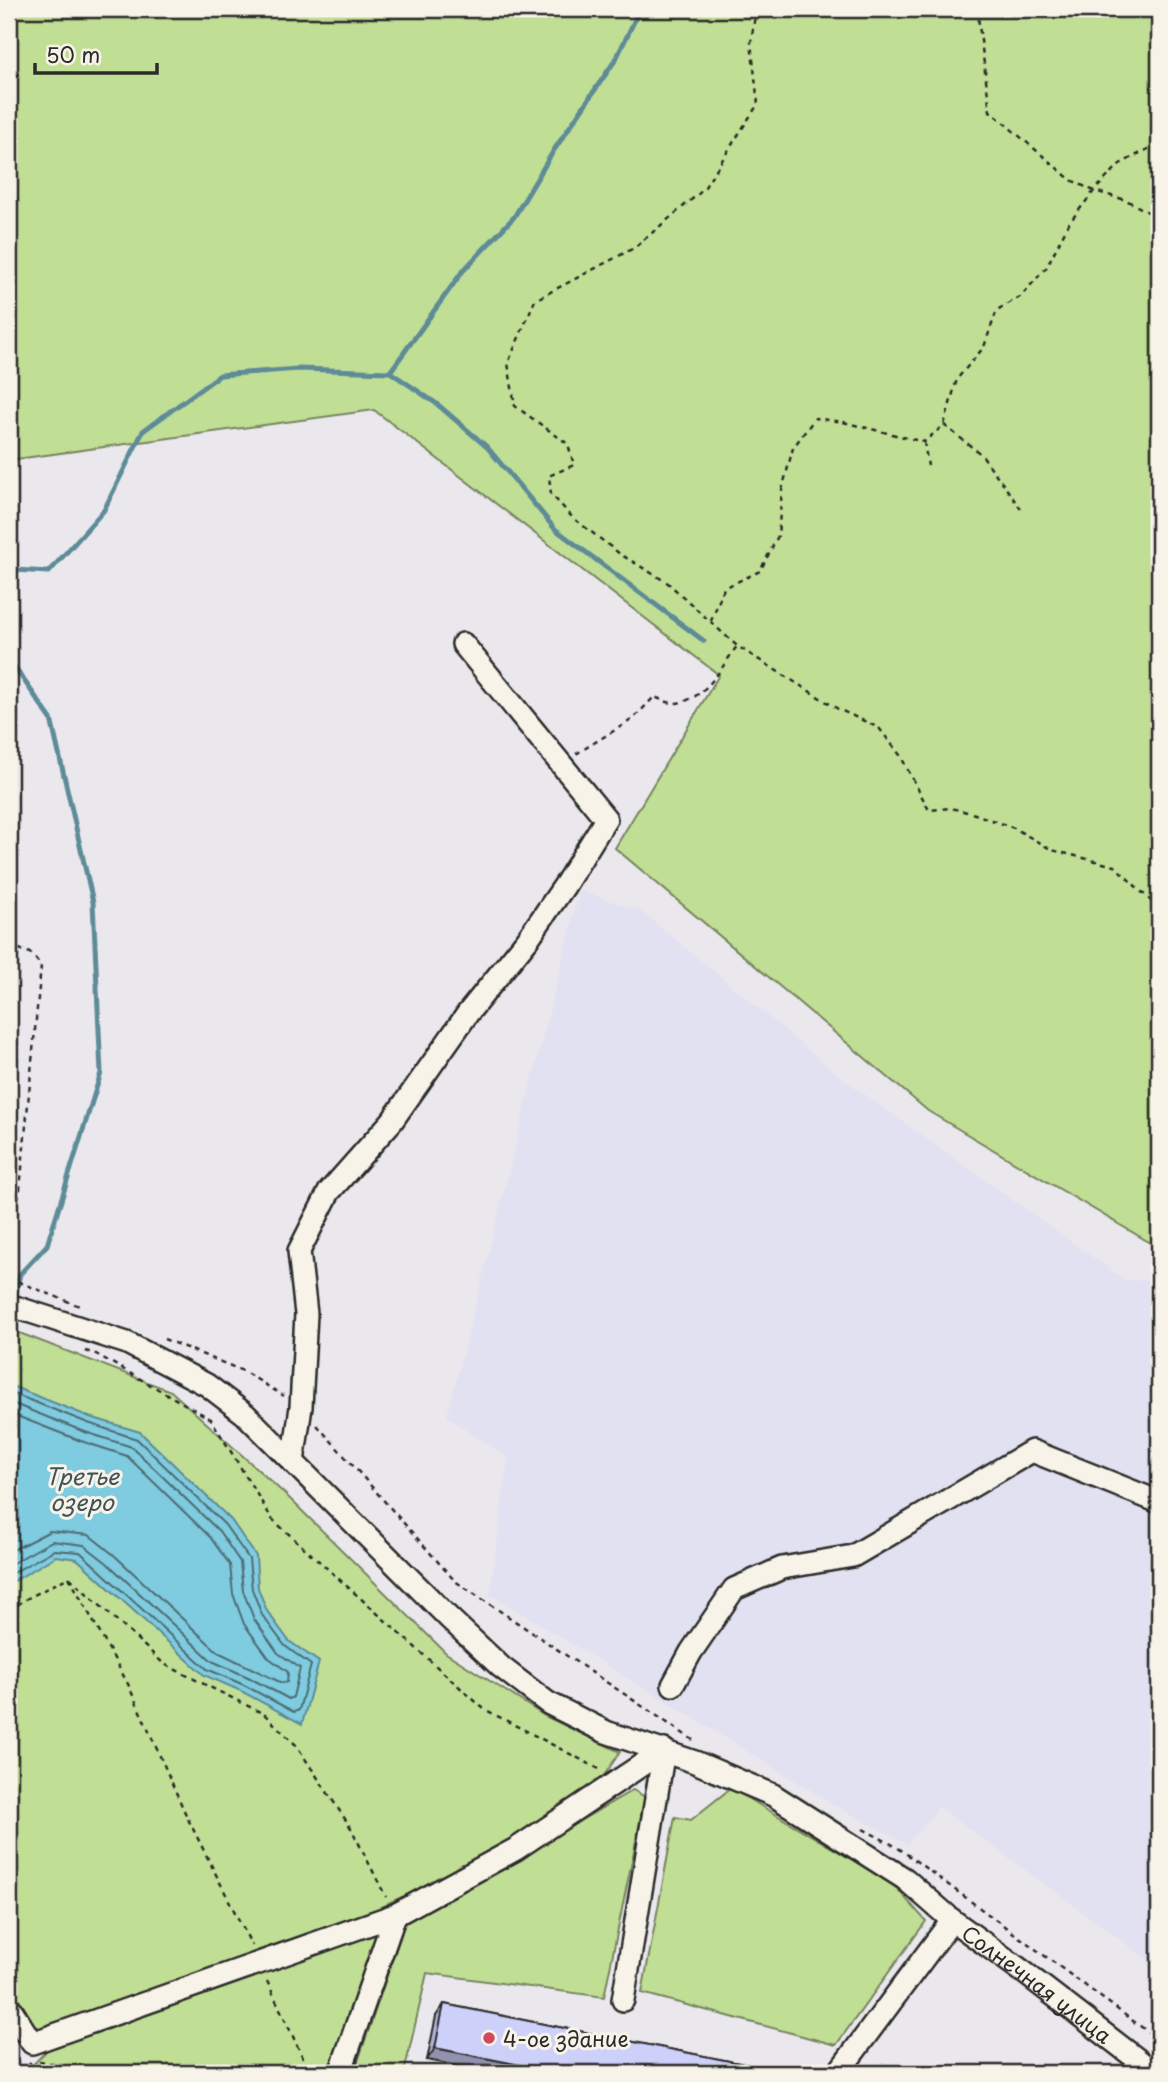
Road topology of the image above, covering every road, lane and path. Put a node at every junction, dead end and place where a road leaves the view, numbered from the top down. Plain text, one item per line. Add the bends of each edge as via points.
1 (756, 9) edge
2 (976, 9) edge
3 (1134, 9) edge
4 (1159, 20) edge
5 (1159, 152) edge
6 (1094, 191) junction
7 (1159, 218) edge
8 (944, 425) junction
9 (924, 442) junction
10 (928, 466) dead end
11 (1023, 512) dead end
12 (711, 621) junction
13 (463, 644) dead end
14 (737, 646) junction
15 (560, 763) junction
16 (1159, 906) edge
17 (9, 945) edge
18 (9, 1244) edge
19 (9, 1278) edge
20 (34, 1289) dead end
21 (9, 1305) edge
22 (83, 1350) dead end
23 (293, 1462) junction
24 (1159, 1502) edge
25 (69, 1577) junction
26 (9, 1612) edge
27 (673, 1685) dead end
28 (664, 1750) junction
29 (622, 1781) junction
30 (395, 1915) junction
31 (952, 1920) junction
32 (260, 1963) junction
33 (623, 2000) dead end
34 (9, 2006) edge
35 (38, 2073) edge
36 (112, 2073) edge
37 (310, 2073) edge
38 (340, 2073) edge
39 (838, 2073) edge
40 (1155, 2073) edge

1 - 12 path via 751,42 758,104 703,190 634,248 535,300 508,363 515,406 568,444 574,465 549,476 551,494 573,518 668,583
2 - 6 path via 990,111 1071,180
3 - 4 path
5 - 6 path via 1150,148 1121,164
6 - 7 path via 1126,200
6 - 8 path via 1069,223 1046,268 1020,297 997,310 984,347 957,379
8 - 9 path
8 - 11 path via 982,455
9 - 10 path
9 - 12 path via 815,418 793,447 782,491 778,536 760,570 724,588
12 - 14 path
13 - 15 street
14 - 15 path via 695,697 674,704 654,697 632,719
14 - 16 path via 838,709 880,728 929,810 951,808 975,814 1014,828 1052,850 1115,866
15 - 23 street via 606,819 527,940 468,1013 392,1121 329,1192 299,1251 306,1314
17 - 18 path via 32,954 41,966 20,1189
19 - 20 path
21 - 23 street, Солнечная улица via 127,1343 172,1365 245,1414
22 - 29 path via 211,1419 272,1519 484,1709
23 - 28 street, Солнечная улица via 449,1618 548,1703 606,1732
24 - 27 street via 1032,1451 853,1556 782,1568 734,1589
25 - 26 path
25 - 30 path via 164,1664 264,1714 296,1745 351,1828
25 - 32 path via 128,1684 187,1817
28 - 29 street
28 - 31 street, Солнечная улица via 773,1795 905,1879
28 - 33 street
29 - 30 street via 516,1849
30 - 32 street
30 - 38 street
31 - 39 street
31 - 40 street, Солнечная улица
32 - 34 street via 32,2043
32 - 37 path
35 - 36 path via 26,2059

